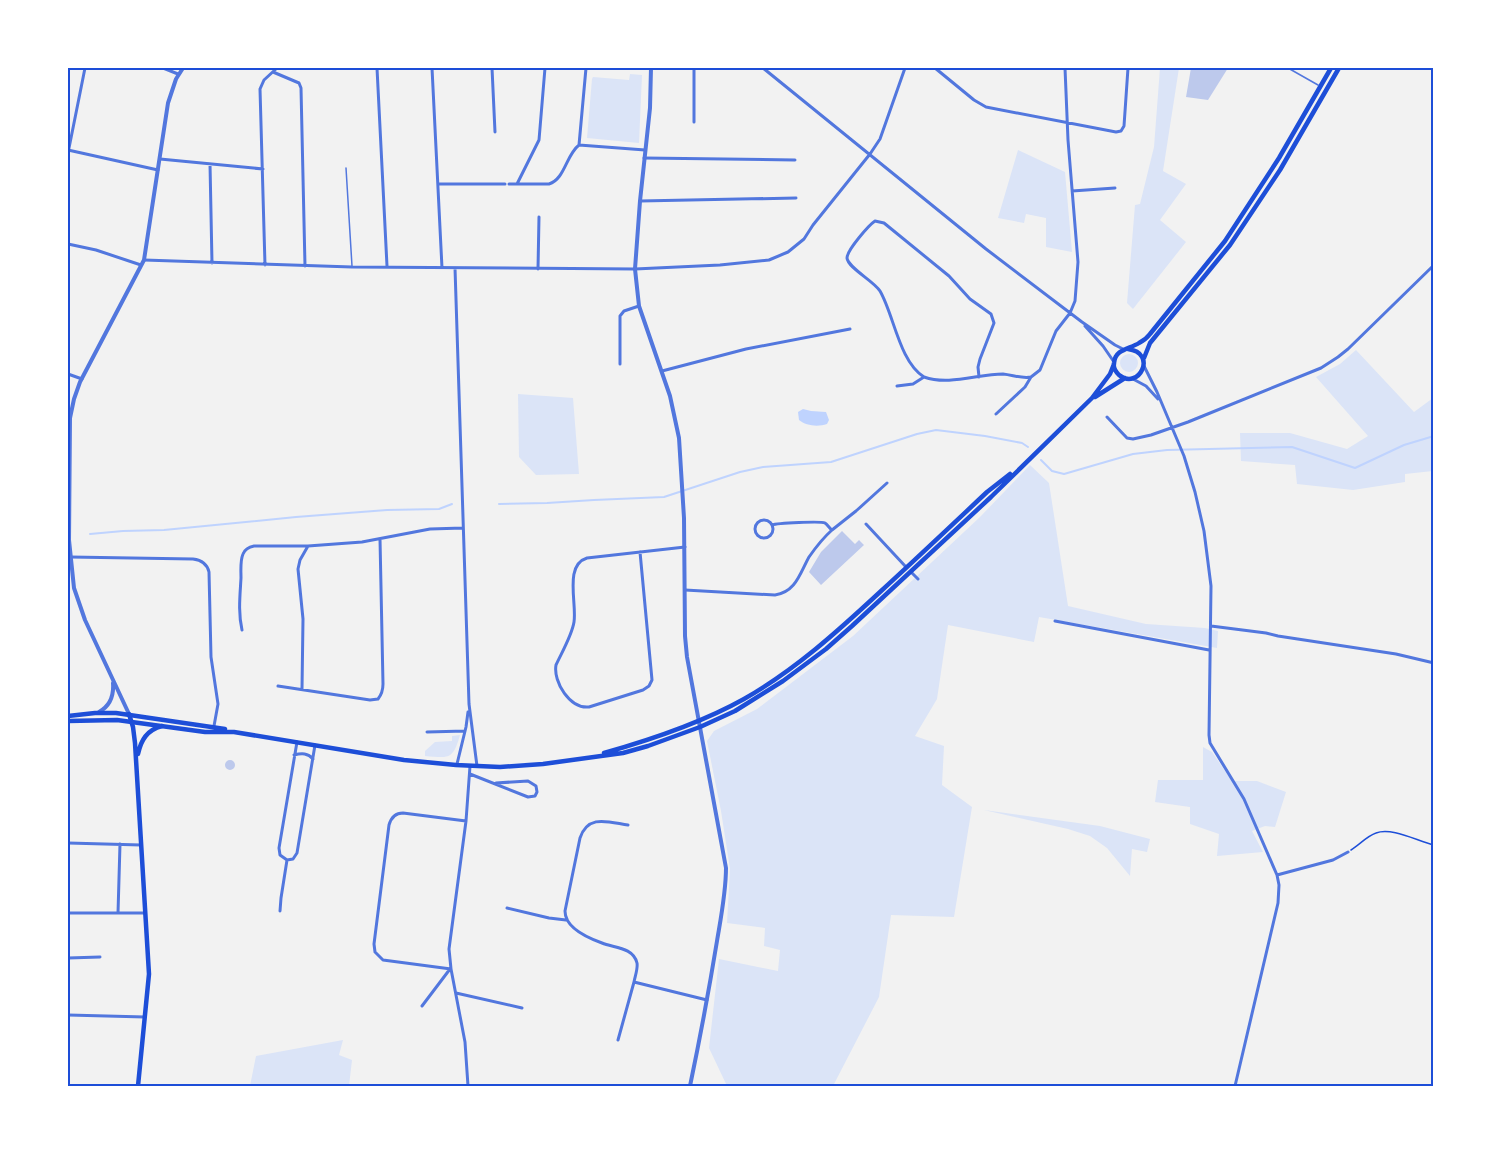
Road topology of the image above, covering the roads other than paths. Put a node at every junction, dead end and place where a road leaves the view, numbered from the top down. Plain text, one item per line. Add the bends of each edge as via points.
1 (85, 68) edge
2 (163, 68) edge
3 (183, 68) edge
4 (277, 68) edge
5 (377, 68) edge
6 (432, 68) edge
7 (492, 68) edge
8 (545, 68) edge
9 (586, 68) edge
10 (651, 68) edge
11 (694, 68) edge
12 (763, 68) edge
13 (905, 68) edge
14 (935, 68) edge
15 (1065, 68) edge
16 (1128, 68) edge
17 (1288, 68) edge
18 (1331, 68) edge
19 (1339, 68) edge
20 (273, 72) junction
21 (178, 74) junction
22 (1320, 86) junction
23 (694, 122) dead end
24 (1068, 123) junction
25 (495, 132) dead end
26 (579, 145) junction
27 (645, 150) junction
28 (68, 151) edge
29 (870, 154) junction
30 (644, 158) junction
31 (159, 159) junction
32 (795, 160) dead end
33 (210, 164) junction
34 (346, 168) dead end
35 (263, 169) junction
36 (158, 170) junction
37 (438, 184) junction
38 (517, 184) junction
39 (1115, 188) dead end
40 (1072, 191) junction
41 (796, 198) dead end
42 (640, 201) junction
43 (539, 217) dead end
44 (68, 244) edge
45 (144, 260) junction
46 (212, 263) junction
47 (141, 265) junction
48 (265, 265) junction
49 (305, 266) junction
50 (1434, 266) edge
51 (352, 267) junction
52 (387, 267) junction
53 (454, 267) junction
54 (442, 268) junction
55 (538, 268) junction
56 (635, 270) junction
57 (639, 306) junction
58 (1070, 313) junction
59 (1082, 322) junction
60 (850, 328) dead end
61 (1126, 349) junction
62 (1143, 360) junction
63 (1114, 363) junction
64 (620, 364) dead end
65 (1144, 366) junction
66 (662, 371) junction
67 (68, 374) edge
68 (924, 377) junction
69 (979, 377) junction
70 (1031, 377) junction
71 (1125, 378) junction
72 (82, 379) junction
73 (1131, 379) junction
74 (897, 386) dead end
75 (1092, 398) junction
76 (1161, 404) junction
77 (996, 414) dead end
78 (69, 417) edge
79 (1107, 417) dead end
80 (1172, 427) junction
81 (887, 483) dead end
82 (866, 524) dead end
83 (772, 525) junction
84 (463, 528) junction
85 (832, 530) junction
86 (380, 538) junction
87 (308, 546) junction
88 (685, 547) junction
89 (640, 552) junction
90 (70, 557) junction
91 (909, 569) junction
92 (918, 579) dead end
93 (685, 590) junction
94 (1055, 621) dead end
95 (1211, 626) junction
96 (243, 630) dead end
97 (1210, 650) junction
98 (1434, 663) edge
99 (112, 677) junction
100 (278, 686) dead end
101 (302, 689) junction
102 (469, 704) junction
103 (95, 713) junction
104 (129, 714) junction
105 (68, 718) edge
106 (698, 720) junction
107 (131, 721) junction
108 (163, 726) junction
109 (700, 727) junction
110 (213, 729) junction
111 (465, 731) junction
112 (427, 732) dead end
113 (297, 742) junction
114 (315, 745) junction
115 (294, 755) junction
116 (587, 757) junction
117 (313, 759) junction
118 (456, 765) junction
119 (137, 766) junction
120 (470, 766) junction
121 (477, 766) junction
122 (470, 774) junction
123 (496, 783) junction
124 (466, 821) junction
125 (628, 825) dead end
126 (68, 843) edge
127 (120, 844) junction
128 (141, 845) junction
129 (1348, 852) road end
130 (287, 860) junction
131 (1277, 875) junction
132 (507, 908) dead end
133 (280, 910) dead end
134 (68, 913) edge
135 (118, 913) junction
136 (145, 913) junction
137 (566, 920) junction
138 (68, 957) edge
139 (100, 957) dead end
140 (451, 969) junction
141 (634, 982) junction
142 (456, 993) junction
143 (707, 1000) junction
144 (422, 1006) dead end
145 (522, 1008) dead end
146 (68, 1016) edge
147 (145, 1017) junction
148 (618, 1040) dead end
149 (138, 1086) edge
150 (468, 1086) edge
151 (690, 1086) edge
152 (1235, 1086) edge

1 - 28 street
2 - 21 street
3 - 21 street
4 - 20 street
5 - 52 street
6 - 37 street
7 - 25 street
8 - 38 street via 539,140
9 - 26 street
10 - 27 street
11 - 23 street
12 - 29 street
13 - 29 street via 880,139
14 - 24 street via 986,106
15 - 24 street
16 - 24 street via 1121,131
17 - 22 lane
18 - 22 main road
19 - 62 main road via 1283,165 1230,245 1150,344
20 - 35 street via 261,86
20 - 49 street via 299,83 301,88
21 - 31 street via 168,103
22 - 61 main road via 1225,241 1153,331
24 - 40 street
26 - 27 street
26 - 38 street via 555,182
27 - 30 street
28 - 36 street
29 - 56 street via 804,239 778,257 763,262
29 - 58 street
30 - 32 street
30 - 42 street
31 - 33 street
31 - 36 street
33 - 35 street
33 - 46 street
34 - 51 lane
35 - 48 street
36 - 45 street
37 - 38 street
37 - 54 street
39 - 40 street
40 - 58 street via 1078,262 1075,302
41 - 42 street
42 - 56 street
43 - 55 street
44 - 47 street
45 - 46 street
45 - 47 street
46 - 48 street
47 - 72 street
48 - 49 street
49 - 51 street
50 - 80 street via 1332,361
51 - 52 street
52 - 54 street
53 - 54 street
53 - 55 street
53 - 84 street
55 - 56 street
56 - 57 street
57 - 64 street via 620,316
57 - 66 street
58 - 59 street
58 - 70 street via 1056,331 1042,366
59 - 61 street via 1112,344
59 - 63 street
60 - 66 street
61 - 62 main road via 1138,352
61 - 63 main road via 1117,354
62 - 65 main road
63 - 71 main road via 1116,372
63 - 75 main road
65 - 73 main road
65 - 76 street
66 - 88 street via 677,426
67 - 72 street
68 - 69 street
68 - 69 street via 914,369 904,350 878,288 847,260 850,250 875,221 884,223 991,314 993,323 980,359
68 - 74 street via 913,384
69 - 70 street
70 - 77 street
71 - 73 main road
71 - 75 main road
72 - 78 street
73 - 76 street via 1146,386
75 - 91 main road via 987,492
76 - 80 street
78 - 90 street
79 - 80 street via 1127,438 1133,439
80 - 95 street via 1196,492 1206,539
81 - 85 street
82 - 91 street
83 - 83 street via 766,520 759,522 757,534 768,537 773,532
83 - 85 street via 821,522
84 - 86 street
84 - 102 street
85 - 93 street via 813,551 795,584 782,594
86 - 87 street
86 - 101 street via 382,693 378,699 370,700
87 - 96 street via 254,546 244,552 239,591
87 - 101 street via 298,569 303,619
88 - 89 street
88 - 93 street
89 - 89 street via 587,558 575,567 574,622 555,671 562,691 582,707 643,690 652,680
90 - 99 street via 78,602
90 - 110 street via 193,559 206,565 218,704
91 - 92 street
91 - 106 main road via 792,667 741,701
91 - 109 main road via 852,626 783,681
93 - 106 street via 686,648
94 - 97 street
95 - 97 street
95 - 98 street via 1388,652
97 - 131 street via 1210,743 1244,799
99 - 103 street via 112,698
99 - 104 street
100 - 101 street
102 - 111 street
102 - 121 street
103 - 104 main road
103 - 105 main road
104 - 107 main road
104 - 110 main road
105 - 107 main road
106 - 109 street
106 - 116 main road
107 - 108 main road
107 - 119 main road
108 - 110 main road via 205,732
108 - 119 main road via 146,735 138,750
109 - 116 main road via 623,753
109 - 143 street via 726,868
110 - 113 main road
111 - 112 street
111 - 118 street
113 - 114 main road
113 - 115 street
114 - 117 street
114 - 118 main road
115 - 117 street via 309,755
115 - 130 street via 279,848 279,855
116 - 121 main road via 543,764
117 - 130 street via 298,850 294,859
118 - 120 main road
119 - 128 main road
120 - 121 main road
120 - 122 street
122 - 123 street
122 - 124 street
123 - 123 street via 528,797 537,792 528,781
124 - 140 street via 450,944
124 - 140 street via 399,813 391,818 374,944 375,952 383,960
125 - 137 street via 598,821 582,831
126 - 127 street
127 - 128 street
127 - 135 street
128 - 136 main road
129 - 131 street via 1333,861
130 - 133 street
131 - 152 street via 1278,903
132 - 137 street
134 - 135 street
135 - 136 street
136 - 147 main road via 149,974
137 - 141 street via 588,936 631,954 637,965
138 - 139 street
140 - 142 street
140 - 144 street
141 - 143 street
141 - 148 street
142 - 145 street
142 - 150 street
143 - 151 street
146 - 147 street
147 - 149 main road

